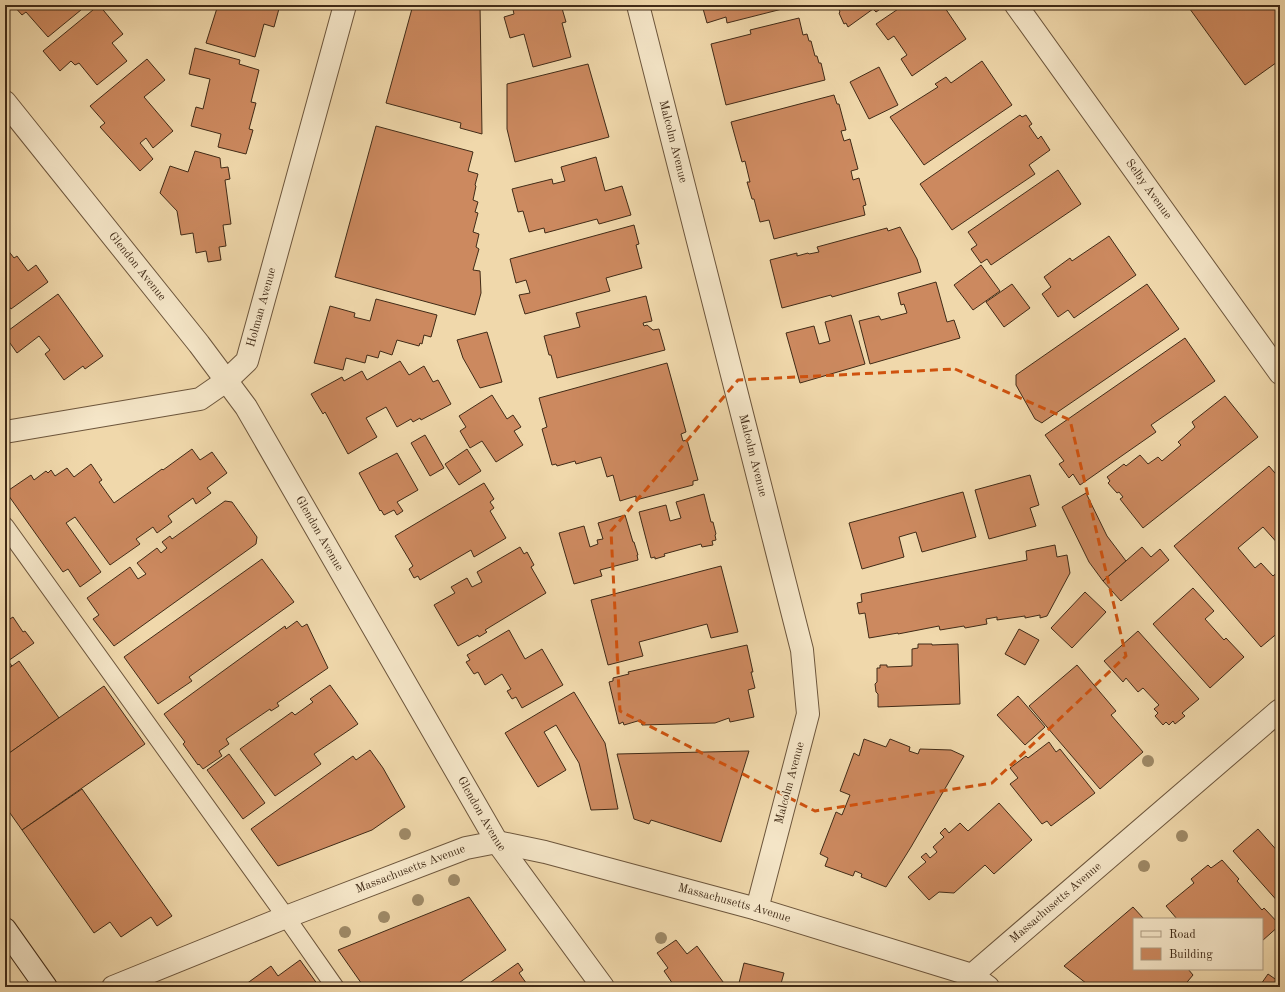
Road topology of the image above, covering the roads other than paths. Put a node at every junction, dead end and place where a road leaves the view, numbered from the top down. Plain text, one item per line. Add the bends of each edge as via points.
1 (345, 5) edge
2 (638, 5) edge
3 (1016, 5) edge
4 (5, 102) edge
5 (1280, 373) edge
6 (226, 381) junction
7 (5, 432) edge
8 (5, 526) edge
9 (1280, 710) edge
10 (497, 842) junction
11 (757, 908) junction
12 (286, 917) junction
13 (5, 929) edge
14 (980, 981) edge
15 (46, 987) edge
16 (113, 987) edge
17 (335, 987) edge
18 (603, 987) edge

1 - 6 street, Holman Avenue via 247,361
2 - 11 street, Malcolm Avenue via 802,650 808,714
3 - 5 street, Selby Avenue
4 - 6 street, Glendon Avenue
6 - 7 street, Holman Avenue via 200,400
6 - 10 street, Glendon Avenue via 246,407
8 - 12 lane
9 - 14 street, Massachusetts Avenue
10 - 11 street, Massachusetts Avenue via 545,852
10 - 12 street, Massachusetts Avenue via 466,848
10 - 18 street, Glendon Avenue
11 - 14 street, Massachusetts Avenue
12 - 16 street, Massachusetts Avenue
12 - 17 lane
13 - 15 street

